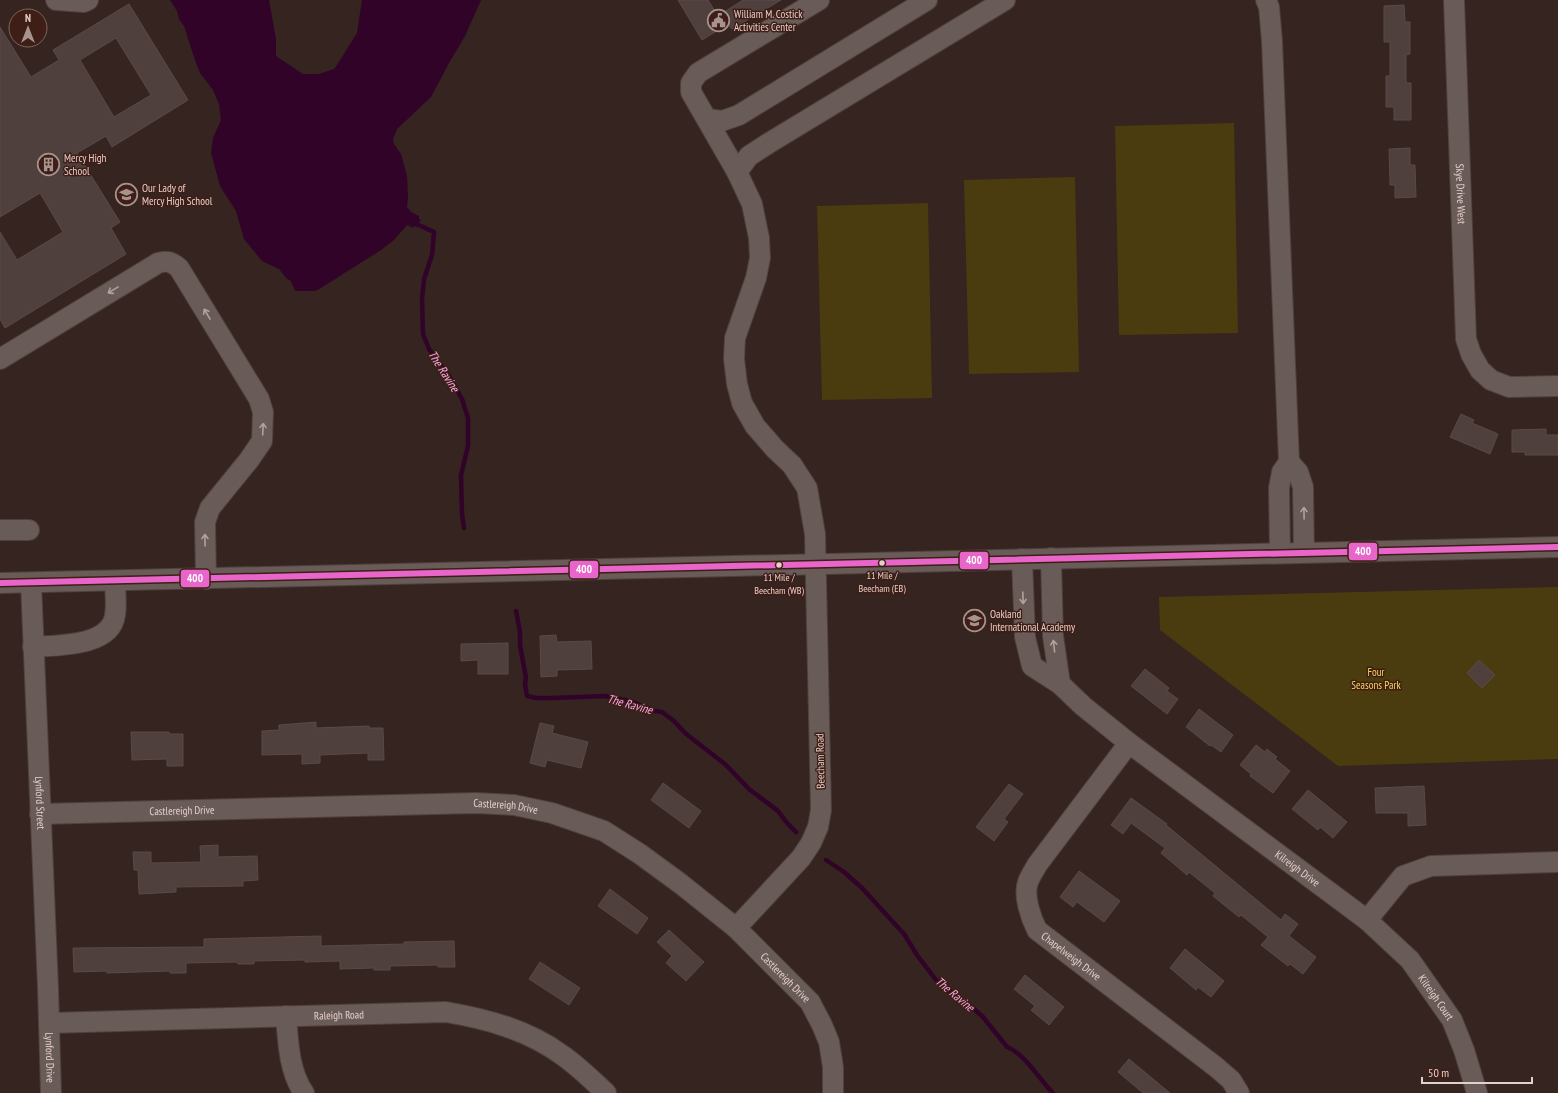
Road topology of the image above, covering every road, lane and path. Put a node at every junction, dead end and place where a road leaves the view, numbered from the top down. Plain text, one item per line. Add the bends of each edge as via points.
1 (56, 0) edge
2 (88, 0) edge
3 (819, 0) edge
4 (927, 0) edge
5 (1005, 0) edge
6 (1266, 0) edge
7 (1454, 0) edge
8 (706, 120) junction
9 (737, 172) junction
10 (0, 359) edge
11 (1558, 386) edge
12 (1290, 462) junction
13 (0, 530) edge
14 (29, 530) dead end
15 (1558, 547) edge
16 (1304, 552) junction
17 (1280, 553) junction
18 (1051, 558) junction
19 (1022, 559) junction
20 (815, 564) junction
21 (206, 579) junction
22 (115, 581) junction
23 (31, 582) junction
24 (0, 583) edge
25 (33, 647) junction
26 (1060, 684) junction
27 (1129, 743) junction
28 (40, 814) junction
29 (1558, 862) edge
30 (1367, 920) junction
31 (736, 928) junction
32 (286, 1016) junction
33 (49, 1023) junction
34 (51, 1093) edge
35 (304, 1093) edge
36 (606, 1093) edge
37 (833, 1093) edge
38 (1239, 1093) edge
39 (1477, 1093) edge

1 - 2 street
3 - 8 street, Beecham Road via 698,73 691,83 691,92
4 - 8 street via 739,115 722,121
5 - 9 street via 769,143 749,156
6 - 12 street via 1272,40
7 - 11 street, Skye Drive West via 1466,339 1480,370 1491,380 1509,387
8 - 9 street, Beecham Road
9 - 20 street, Beecham Road via 752,204 760,258 736,338 734,359 737,384 742,403 755,426 792,466 808,488 815,534
21 -> 10 street via 205,522 210,508 262,441 263,412 259,398 179,268 168,261 158,263
16 -> 12 street via 1303,487 1298,472
12 - 17 street via 1282,472 1279,488
13 - 14 street
15 - 16 street
16 - 17 street
17 - 18 street
18 - 19 street
26 -> 18 street via 1053,636
19 - 20 street
19 -> 26 street, Kilreigh Drive via 1025,636 1032,666
20 - 21 street
20 - 31 street, Beecham Road via 821,810 818,827 801,858
21 - 22 street
22 - 23 street
22 - 25 street via 116,616 111,627 95,638 75,644
23 - 24 street
23 - 25 street, Lynford Street
25 - 28 street, Lynford Street
26 - 27 street, Kilreigh Drive
27 - 30 street, Kilreigh Drive
27 - 38 street, Chapelweigh Drive via 1037,865 1027,883 1031,919 1037,930 1216,1067 1231,1080
28 - 31 street, Castlereigh Drive via 476,803 514,805 552,813 604,831 646,858
28 - 33 street, Lynford Street
29 - 30 street via 1431,866 1415,870 1403,876
30 - 39 street, Kilreigh Court via 1410,960 1452,1020
31 - 37 street, Castlereigh Drive via 810,1002 829,1042 833,1067
32 - 33 street, Raleigh Road
32 - 35 street via 292,1065
32 - 36 street, Raleigh Road via 446,1012 474,1016 510,1027 541,1041 587,1075
33 - 34 street, Lynford Drive

